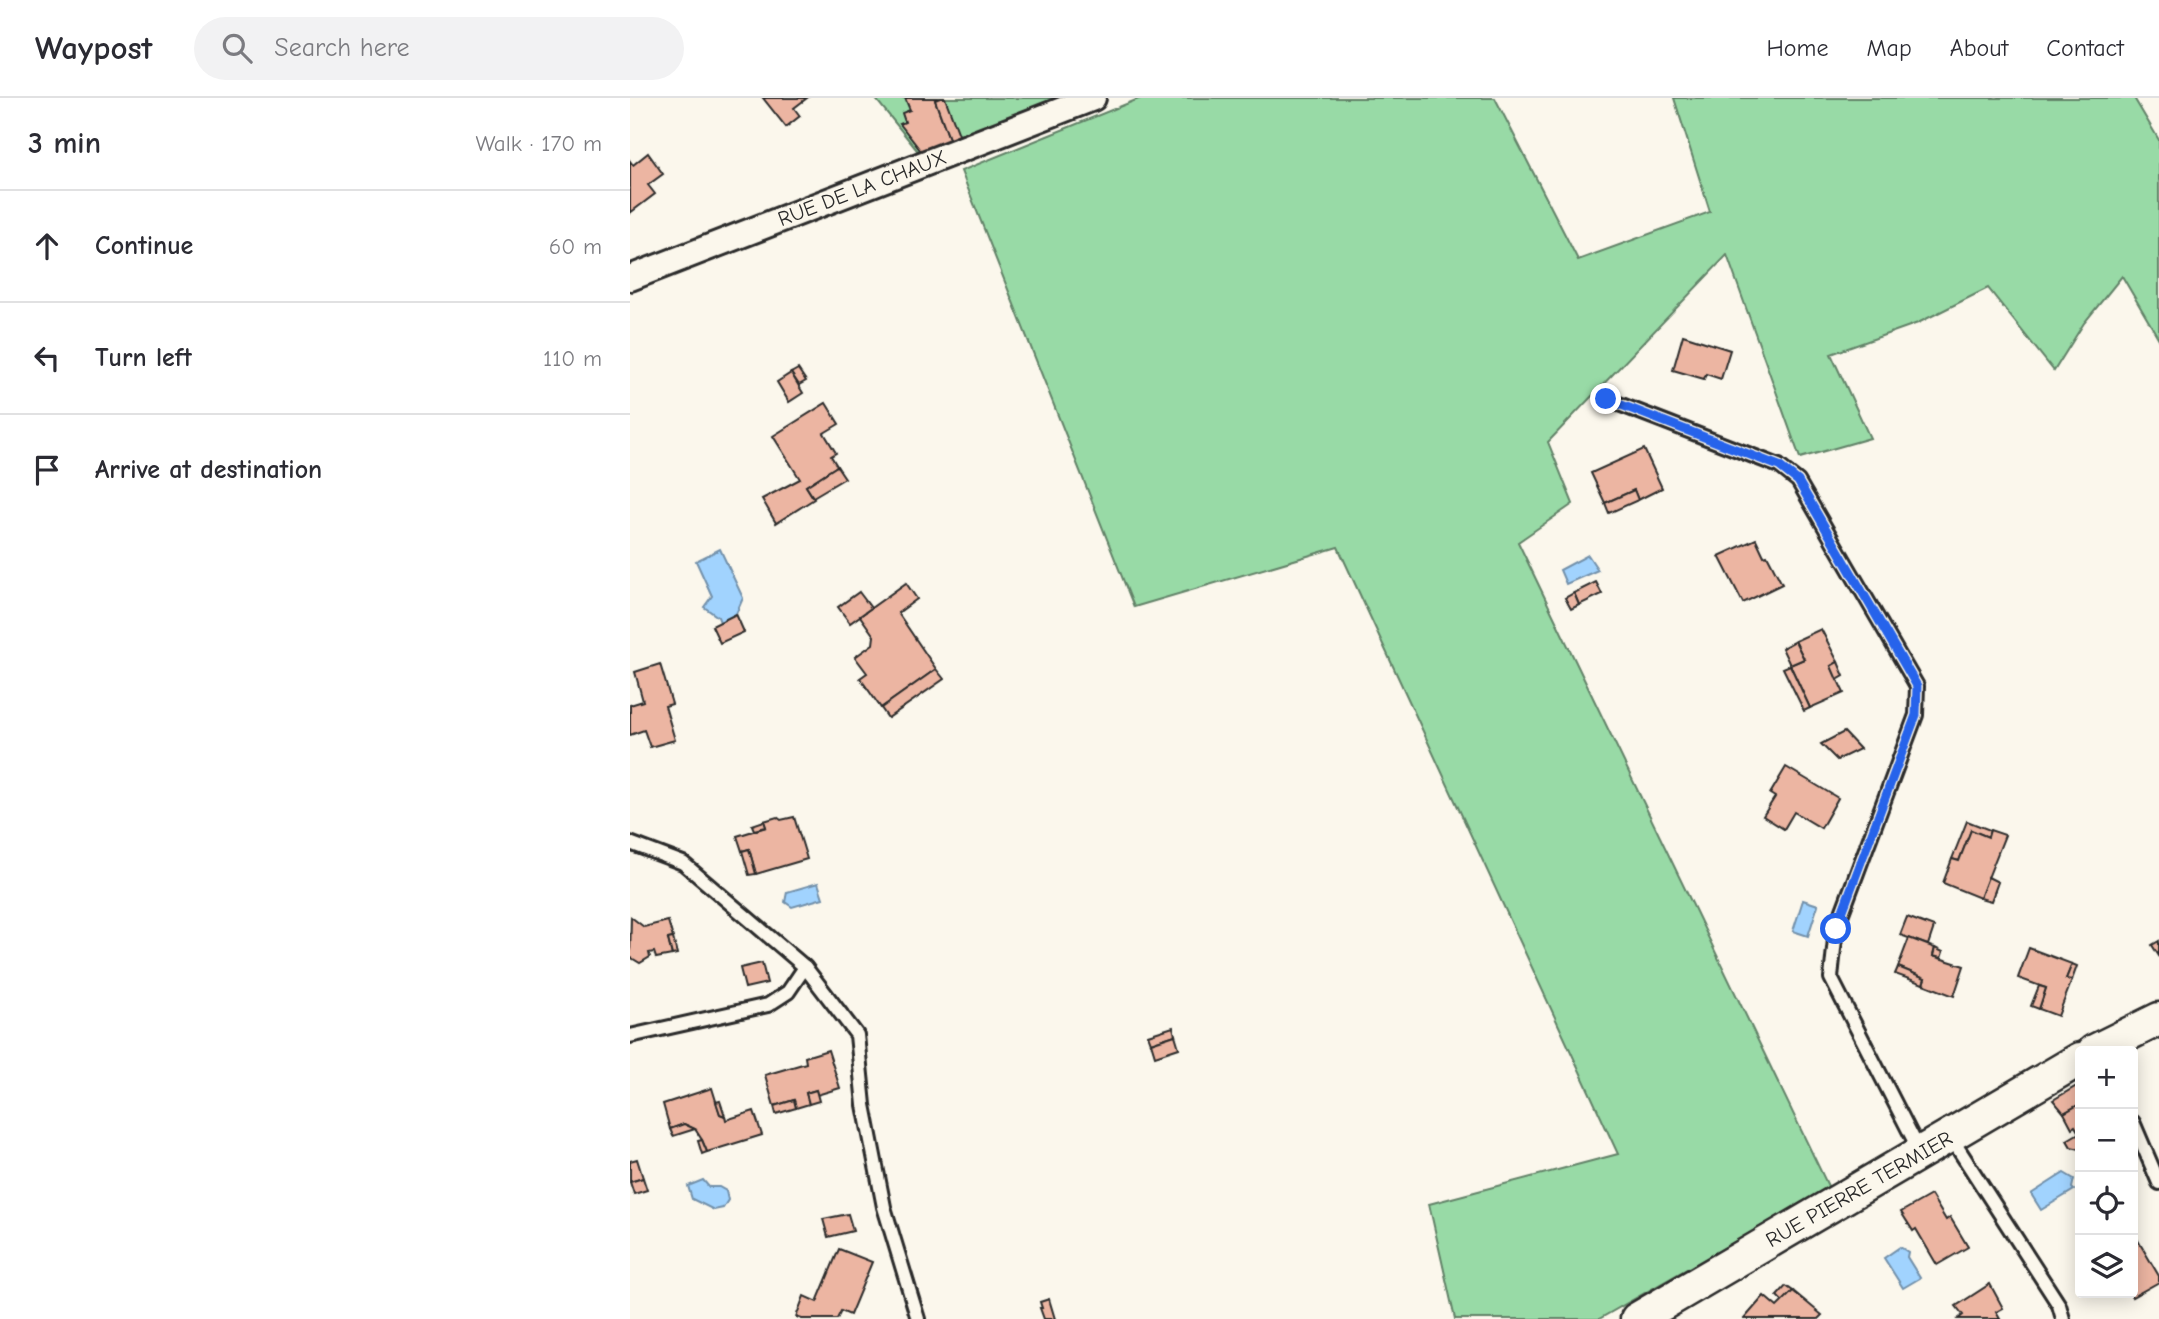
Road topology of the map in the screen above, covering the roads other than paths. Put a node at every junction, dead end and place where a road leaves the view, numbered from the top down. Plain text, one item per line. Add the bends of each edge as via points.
1 (1093, 98) edge
2 (630, 278) edge
3 (1606, 399) dead end
4 (630, 843) edge
5 (805, 967) junction
6 (2159, 1019) edge
7 (630, 1036) edge
8 (2106, 1046) edge
9 (2075, 1063) edge
10 (2138, 1134) edge
11 (1950, 1135) junction
12 (1920, 1153) junction
13 (2159, 1183) edge
14 (918, 1319) edge
15 (1637, 1319) edge
16 (2063, 1319) edge

1 - 2 street, RUE DE LA CHAUX
3 - 12 lane via 1779,466 1798,481 1917,686 1916,715 1836,929 1831,978
4 - 5 lane via 683,863
5 - 7 lane via 788,992 768,1004
5 - 14 lane via 857,1035 864,1105 884,1207
6 - 8 street, RUE PIERRE TERMIER
9 - 11 street, RUE PIERRE TERMIER
10 - 13 lane
11 - 12 street, RUE PIERRE TERMIER
11 - 16 lane
12 - 15 street, RUE PIERRE TERMIER

